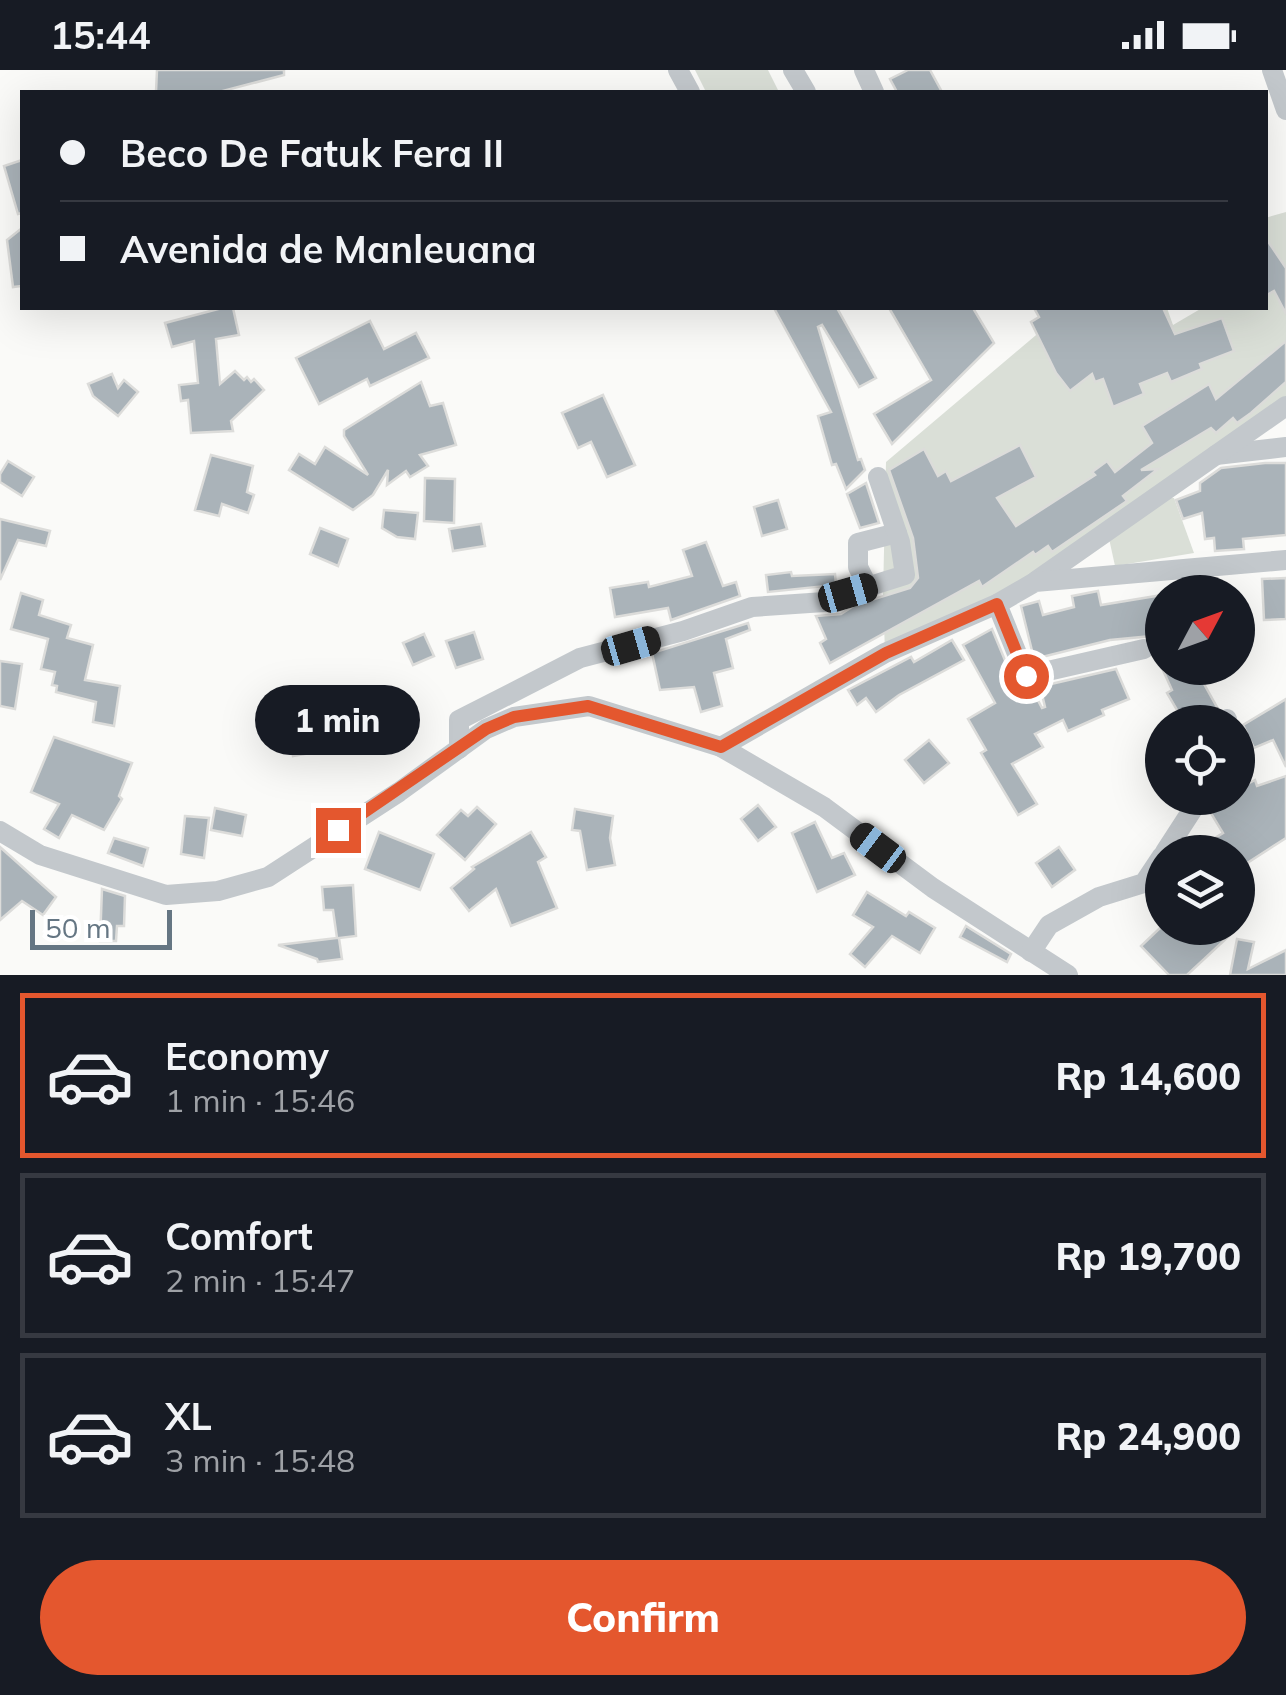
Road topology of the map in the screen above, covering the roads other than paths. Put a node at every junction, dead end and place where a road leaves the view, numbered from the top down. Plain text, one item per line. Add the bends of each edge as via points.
1 (1272, 70) edge
2 (1286, 110) edge
3 (1286, 406) edge
4 (1286, 447) edge
5 (1214, 455) junction
6 (878, 476) dead end
7 (897, 533) junction
8 (1286, 560) edge
9 (1035, 582) junction
10 (868, 587) junction
11 (997, 604) junction
12 (1144, 649) dead end
13 (721, 747) junction
14 (459, 748) junction
15 (0, 830) edge
16 (1145, 882) edge
17 (1032, 952) junction
18 (1068, 975) edge

1 - 2 street
3 - 5 street
4 - 5 street
5 - 9 street
6 - 7 street
7 - 10 street via 905,575
7 - 10 street via 858,543 858,567
8 - 9 street
9 - 11 street
10 - 14 street via 839,601 752,607 580,658 459,720
11 - 12 street via 1026,676
11 - 13 street via 886,653
13 - 14 street via 588,706 514,717
13 - 17 street via 824,808
14 - 15 street via 268,877 218,892 166,894 40,856
16 - 17 street via 1048,925
17 - 18 street

